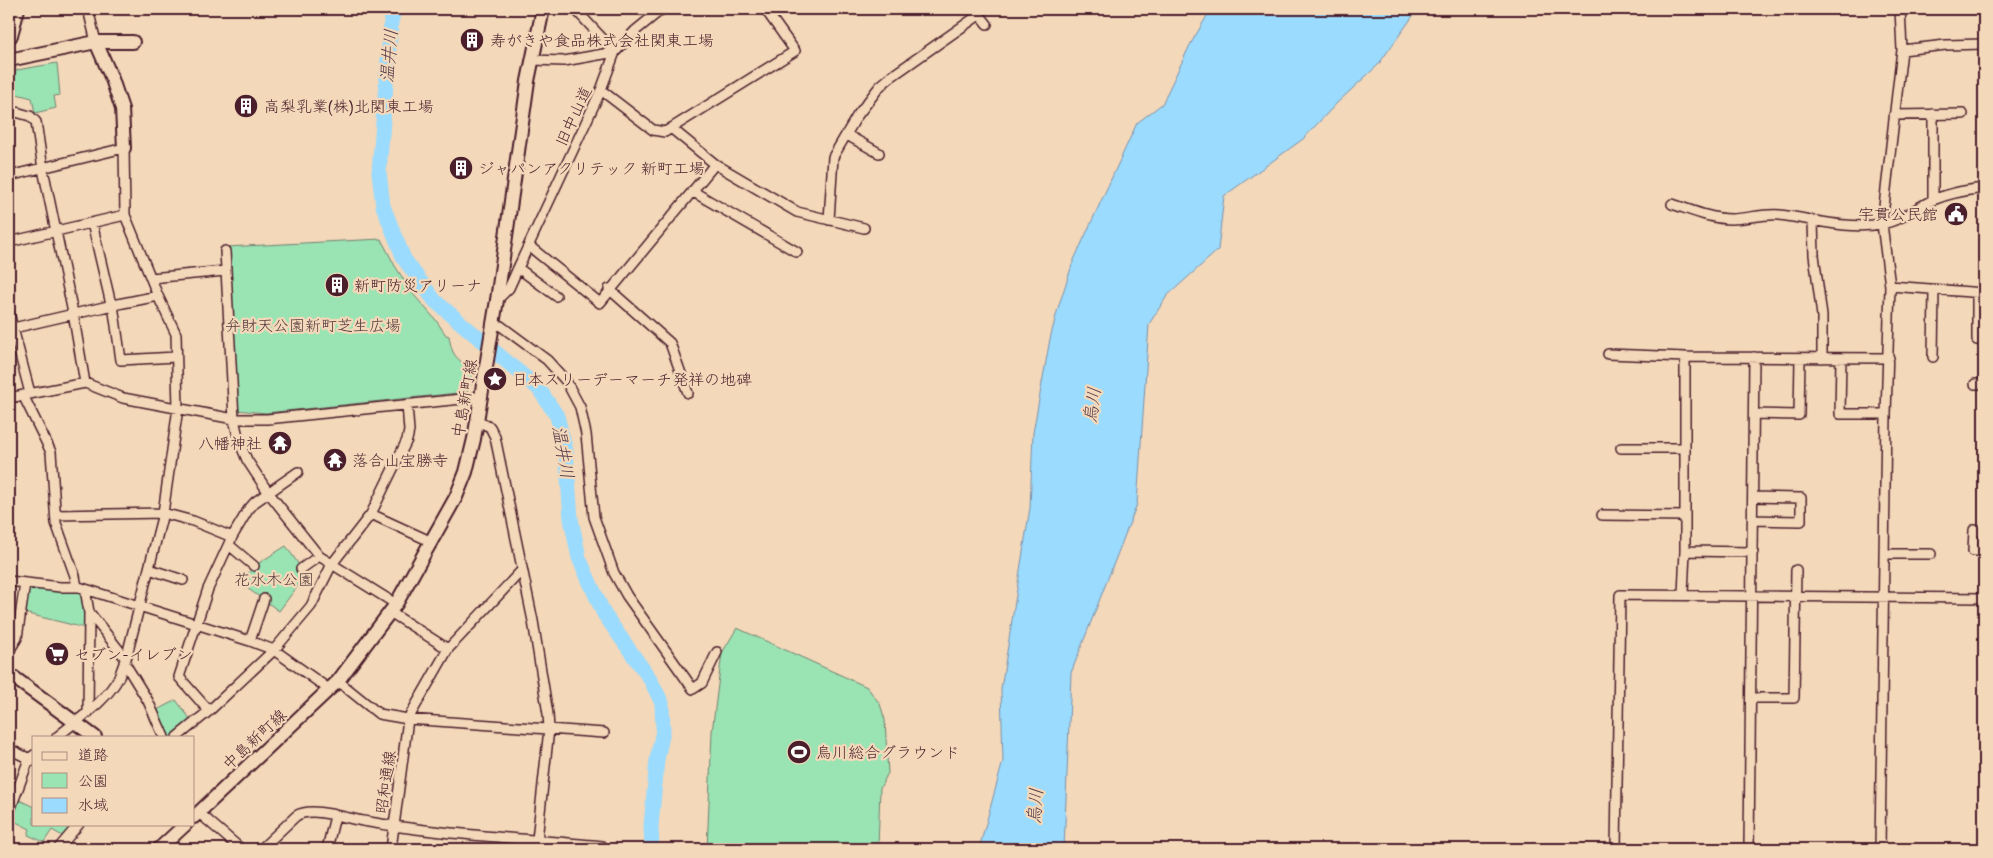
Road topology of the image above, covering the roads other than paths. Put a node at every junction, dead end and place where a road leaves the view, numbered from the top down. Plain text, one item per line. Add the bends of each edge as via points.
1 (16, 9) edge
2 (88, 9) edge
3 (543, 9) edge
4 (575, 9) edge
5 (662, 9) edge
6 (765, 9) edge
7 (1900, 9) edge
8 (977, 12) edge
9 (987, 24) dead end
10 (9, 35) edge
11 (96, 42) junction
12 (133, 42) dead end
13 (1984, 44) edge
14 (1902, 50) junction
15 (615, 52) junction
16 (9, 60) edge
17 (532, 60) junction
18 (602, 90) junction
19 (9, 110) edge
20 (1933, 114) junction
21 (1963, 114) dead end
22 (1894, 115) junction
23 (671, 128) junction
24 (847, 135) junction
25 (124, 148) junction
26 (879, 153) dead end
27 (715, 164) junction
28 (43, 168) junction
29 (9, 176) edge
30 (1984, 188) edge
31 (692, 192) junction
32 (1933, 200) junction
33 (1672, 204) dead end
34 (125, 215) junction
35 (829, 220) junction
36 (1813, 221) junction
37 (92, 223) junction
38 (1882, 224) junction
39 (864, 228) dead end
40 (56, 232) junction
41 (9, 242) edge
42 (529, 246) junction
43 (225, 251) dead end
44 (797, 252) dead end
45 (518, 268) junction
46 (225, 271) junction
47 (150, 278) junction
48 (1890, 286) junction
49 (609, 290) junction
50 (1934, 290) junction
51 (1981, 293) edge
52 (158, 296) junction
53 (556, 296) dead end
54 (496, 300) junction
55 (113, 304) junction
56 (73, 313) junction
57 (9, 314) edge
58 (492, 326) junction
59 (11, 329) edge
60 (1984, 341) edge
61 (1608, 354) dead end
62 (1685, 356) junction
63 (176, 357) junction
64 (1754, 357) junction
65 (1933, 357) dead end
66 (1800, 358) junction
67 (1822, 358) junction
68 (1841, 358) junction
69 (1889, 358) junction
70 (85, 382) junction
71 (688, 393) dead end
72 (27, 394) junction
73 (481, 397) junction
74 (9, 398) edge
75 (407, 405) junction
76 (178, 408) junction
77 (1754, 414) junction
78 (1886, 414) junction
79 (234, 418) junction
80 (477, 420) junction
81 (1621, 448) dead end
82 (1683, 448) junction
83 (298, 472) dead end
84 (268, 492) junction
85 (1753, 497) junction
86 (163, 513) junction
87 (371, 514) junction
88 (56, 515) junction
89 (1602, 515) dead end
90 (1684, 516) junction
91 (1753, 520) junction
92 (1984, 531) edge
93 (230, 541) junction
94 (432, 542) junction
95 (1685, 551) junction
96 (1984, 551) edge
97 (1753, 552) junction
98 (1885, 554) junction
99 (1931, 554) dead end
100 (319, 556) junction
101 (332, 564) junction
102 (254, 566) dead end
103 (149, 569) junction
104 (301, 569) dead end
105 (522, 570) junction
106 (1796, 570) dead end
107 (183, 580) dead end
108 (9, 581) edge
109 (25, 583) junction
110 (81, 588) junction
111 (1683, 594) junction
112 (1752, 597) junction
113 (1796, 598) junction
114 (1884, 598) junction
115 (1984, 598) edge
116 (264, 599) dead end
117 (139, 606) junction
118 (393, 608) junction
119 (88, 612) junction
120 (195, 624) junction
121 (250, 641) junction
122 (448, 649) junction
123 (274, 650) junction
124 (9, 651) edge
125 (717, 652) dead end
126 (125, 661) junction
127 (9, 674) edge
128 (334, 685) junction
129 (1751, 698) junction
130 (209, 711) junction
131 (88, 714) junction
132 (408, 719) junction
133 (75, 722) junction
134 (549, 729) junction
135 (604, 733) dead end
136 (58, 736) edge
137 (94, 736) edge
138 (164, 736) edge
139 (178, 736) edge
140 (9, 749) edge
141 (32, 758) edge
142 (9, 813) edge
143 (195, 813) edge
144 (335, 816) junction
145 (77, 826) edge
146 (184, 826) edge
147 (394, 827) junction
148 (537, 840) junction
149 (602, 846) dead end
150 (58, 849) edge
151 (159, 849) edge
152 (241, 849) edge
153 (261, 849) edge
154 (327, 849) edge
155 (391, 849) edge
156 (536, 849) edge
157 (1616, 849) edge
158 (1749, 849) edge
159 (1880, 849) edge

1 - 10 highway
2 - 11 street
3 - 17 main road, 中島新町線
4 - 15 street
5 - 15 street, 旧中山道
6 - 23 street via 796,51
7 - 14 street
8 - 9 street
8 - 24 street via 880,86
11 - 12 main road
11 - 16 main road
11 - 25 main road via 122,109
13 - 14 street
14 - 22 street
15 - 17 street via 564,61
15 - 18 street, 旧中山道
17 - 54 main road, 中島新町線
18 - 23 street via 653,130 665,132
18 - 42 street, 旧中山道
19 - 28 street via 34,119
20 - 21 street
20 - 22 street
20 - 32 street
22 - 38 street
23 - 27 street
24 - 26 street
24 - 35 street via 833,157
25 - 28 street
25 - 34 street
27 - 31 street
27 - 35 street via 797,212
28 - 29 street
28 - 40 street
30 - 32 street
31 - 44 street
31 - 49 street
32 - 38 street via 1899,219
33 - 36 street via 1730,219 1778,214
34 - 37 street
34 - 47 street
35 - 39 street
36 - 38 street
36 - 67 street via 1822,316
37 - 40 street
37 - 55 street
38 - 48 street
40 - 41 street
40 - 56 street
42 - 45 street, 旧中山道
42 - 49 street via 600,303
43 - 46 street
45 - 53 street
45 - 54 street, 旧中山道 via 509,288
46 - 47 street
46 - 79 street
47 - 52 street
48 - 50 street
48 - 69 street
49 - 71 street via 670,343
50 - 51 street
50 - 65 street
51 - 60 street via 1977,340
52 - 55 street
52 - 63 street via 176,334
54 - 58 main road, 中島新町線
55 - 56 street
55 - 63 street via 121,360
56 - 59 street
56 - 70 street
57 - 59 street
58 - 73 main road, 中島新町線
58 - 125 street via 501,326 547,360 566,381 580,407 586,434 594,517 614,573 693,689 702,683
59 - 72 street
61 - 62 street
62 - 64 street
62 - 82 street
63 - 76 street
64 - 66 street
64 - 77 street
66 - 67 street
66 - 77 street via 1799,415
67 - 68 street
68 - 69 street
68 - 78 street via 1840,414
69 - 78 street
70 - 72 street
70 - 76 street via 123,398
72 - 74 street
72 - 88 street via 51,452
73 - 75 street
73 - 80 main road, 中島新町線
75 - 79 street via 267,419
75 - 87 street via 407,440
76 - 79 street
76 - 86 street
77 - 85 street
78 - 98 street
79 - 84 street via 247,460
80 - 94 main road, 中島新町線 via 462,485
80 - 105 street via 490,427 495,437
81 - 82 street
82 - 90 street
83 - 84 street
84 - 93 street via 248,510
84 - 100 street
85 - 91 street
85 - 91 street via 1801,498 1801,521
86 - 88 street
86 - 93 street via 194,520
86 - 103 street
87 - 94 street
87 - 101 street
88 - 110 street via 56,523
89 - 90 street
90 - 95 street
91 - 97 street
92 - 96 street via 1974,530 1973,551
93 - 102 street
93 - 120 street
94 - 118 main road, 中島新町線
95 - 97 street
95 - 111 street
97 - 112 street
98 - 99 street
98 - 114 street
100 - 101 street
100 - 104 street
101 - 118 street
101 - 123 street via 310,606
103 - 107 street
103 - 117 street
105 - 122 street
105 - 134 street
106 - 113 street
108 - 109 street
109 - 110 street
109 - 124 street via 18,638
110 - 117 street
110 - 119 street
111 - 112 street
111 - 157 street via 1620,595
112 - 113 street
112 - 129 street
113 - 114 street
113 - 129 street via 1794,698
114 - 115 street
114 - 159 street
116 - 121 street
117 - 120 street
117 - 126 street
118 - 122 street
118 - 128 main road, 中島新町線
119 - 126 street
119 - 131 street
120 - 121 street
120 - 130 street via 179,677
121 - 123 street
122 - 132 street
123 - 128 street
123 - 130 street
126 - 131 street via 118,678
126 - 138 street
127 - 133 main road
128 - 132 street via 379,714
128 - 143 main road, 中島新町線
129 - 158 street
130 - 139 street
131 - 133 street
132 - 134 street
132 - 147 street, 昭和通線
133 - 136 street
133 - 137 main road
134 - 135 street
134 - 148 street
140 - 141 street
141 - 142 street
143 - 152 street
144 - 147 street
144 - 153 street via 302,812
144 - 154 street
145 - 150 street
146 - 151 main road
147 - 148 street
147 - 155 street, 昭和通線
148 - 149 street
148 - 156 street

